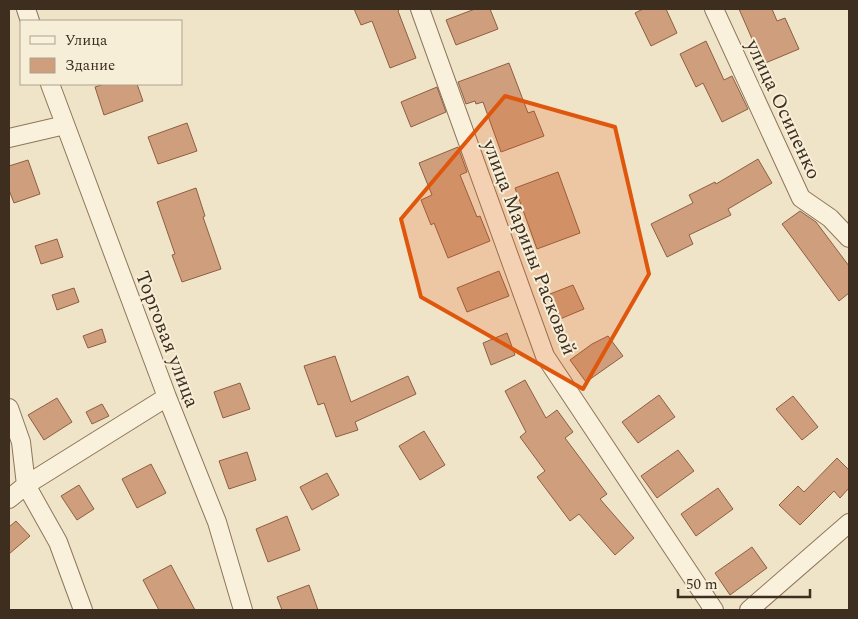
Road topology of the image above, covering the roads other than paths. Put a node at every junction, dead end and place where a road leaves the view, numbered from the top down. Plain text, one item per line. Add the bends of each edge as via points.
1 (420, 9) edge
2 (714, 9) edge
3 (50, 85) edge
4 (65, 125) junction
5 (9, 138) edge
6 (849, 238) edge
7 (167, 397) junction
8 (9, 408) edge
9 (26, 485) junction
10 (9, 499) edge
11 (849, 523) edge
12 (83, 610) edge
13 (243, 610) edge
14 (714, 610) edge
15 (749, 610) edge

1 - 14 street, улица Марины Расковой via 545,356
2 - 6 street, улица Осипенко via 802,198 830,218
3 - 4 street, Торговая улица
4 - 5 street
4 - 7 street, Торговая улица
7 - 9 street
7 - 13 street, Торговая улица via 217,522
8 - 9 street via 21,442
9 - 10 street
9 - 12 street via 58,542
11 - 15 street

